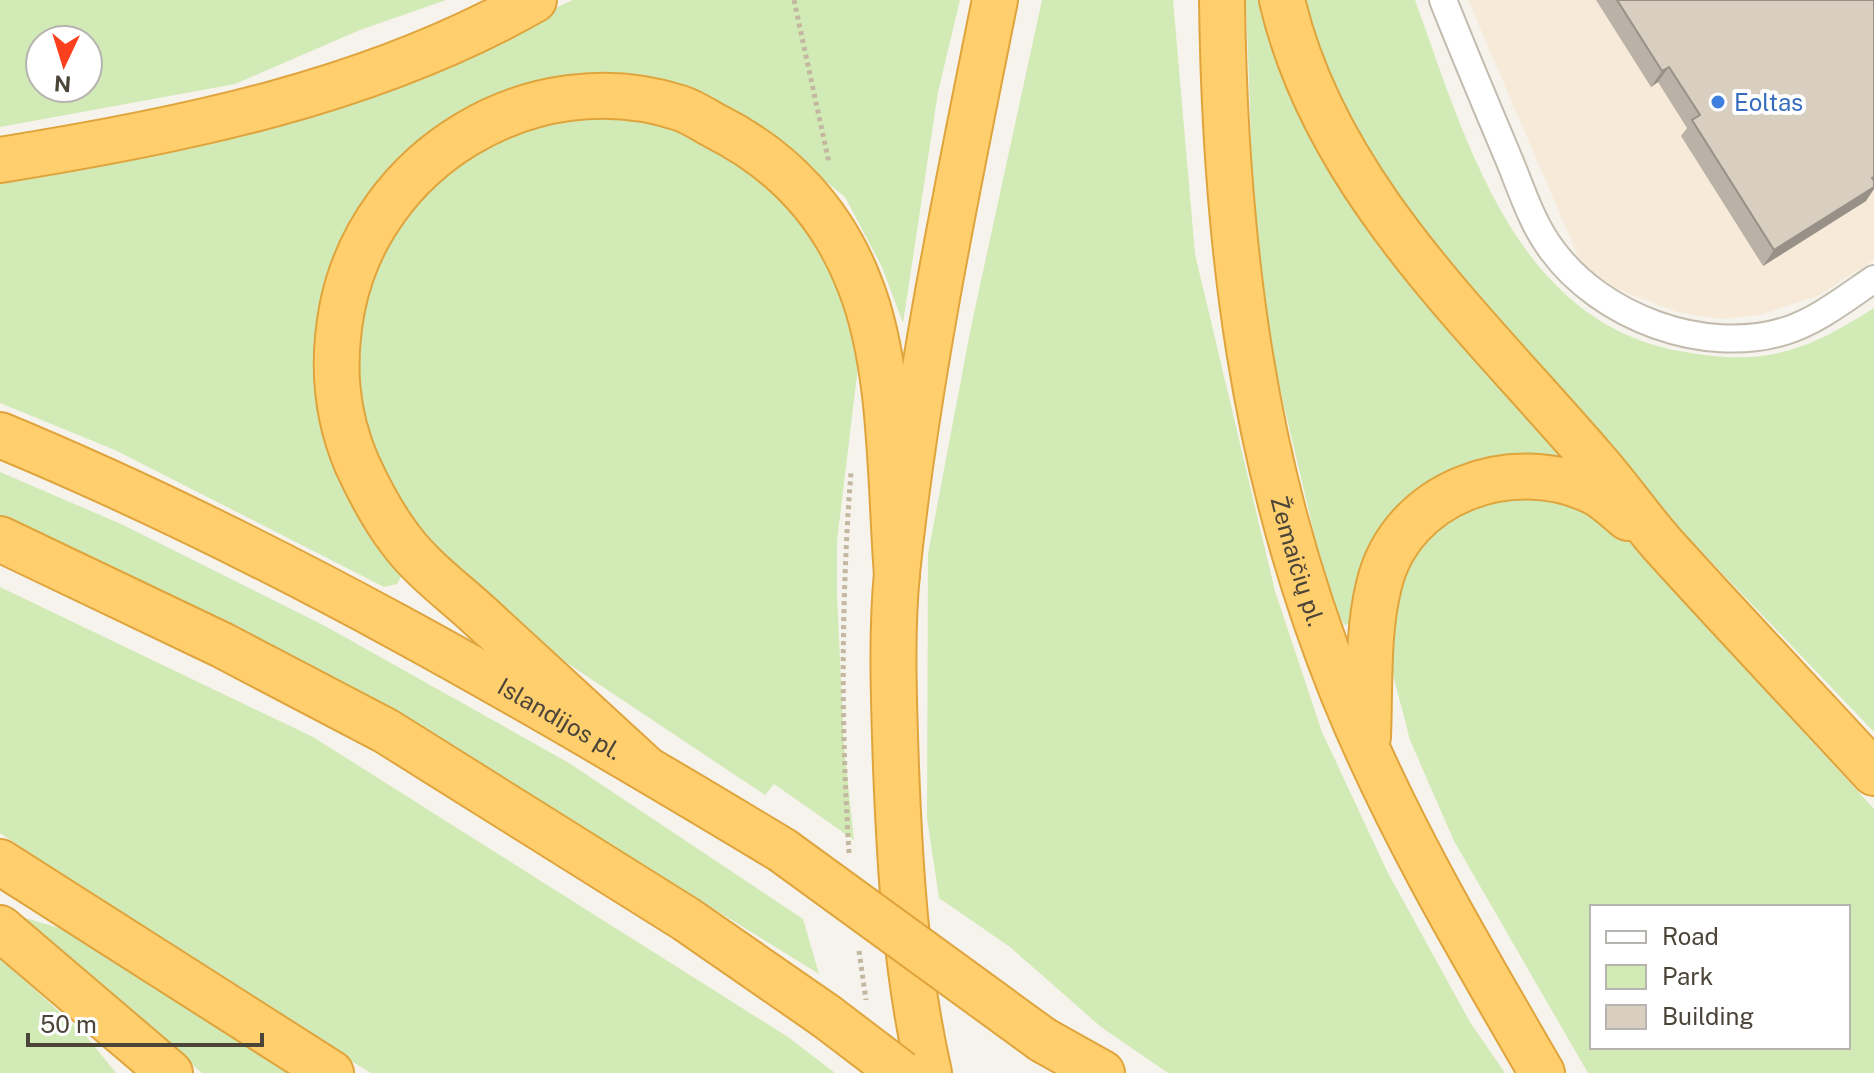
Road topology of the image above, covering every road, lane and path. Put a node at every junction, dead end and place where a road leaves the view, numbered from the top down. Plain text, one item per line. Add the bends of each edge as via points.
1 (534, 0) edge
2 (794, 0) edge
3 (995, 0) edge
4 (1222, 0) edge
5 (1282, 0) edge
6 (1443, 0) edge
7 (0, 160) edge
8 (830, 167) dead end
9 (1874, 279) edge
10 (0, 435) edge
11 (852, 458) dead end
12 (0, 539) edge
13 (1662, 543) junction
14 (897, 575) junction
15 (1367, 747) junction
16 (643, 766) junction
17 (1874, 773) edge
18 (850, 861) dead end
19 (0, 862) edge
20 (0, 928) edge
21 (857, 937) dead end
22 (846, 1014) junction
23 (1043, 1040) junction
24 (170, 1073) edge
25 (331, 1073) edge
26 (901, 1073) edge
27 (929, 1073) edge
28 (1079, 1073) edge
29 (1102, 1073) edge
30 (1542, 1073) edge

1 - 7 highway via 427,50 323,89 227,116
2 - 8 path
3 - 14 highway via 958,182
4 - 15 highway, Žemaičių pl. via 1226,163 1251,372 1295,553
5 - 13 highway via 1303,72 1363,184 1426,268
6 - 9 street via 1551,249 1583,285 1626,314 1681,332 1747,338 1786,331
10 - 16 highway, Islandijos pl. via 125,487 360,608
11 - 18 path via 841,725
12 - 22 highway via 386,731
13 - 15 highway via 1594,492 1548,477 1510,474 1440,500 1411,524 1379,584
13 - 17 highway
14 - 16 highway via 881,371 861,286 836,234 779,165 680,108 615,97 559,100 507,113 422,166 367,233 349,276 335,347 338,412 357,465 401,541
14 - 27 highway via 894,718 901,894
15 - 30 highway, Žemaičių pl. via 1434,886
16 - 23 highway, Islandijos pl., bridge via 782,850
19 - 25 highway
20 - 24 highway
21 - 22 path
22 - 26 highway, bridge
23 - 28 highway, Islandijos pl.
23 - 29 highway

